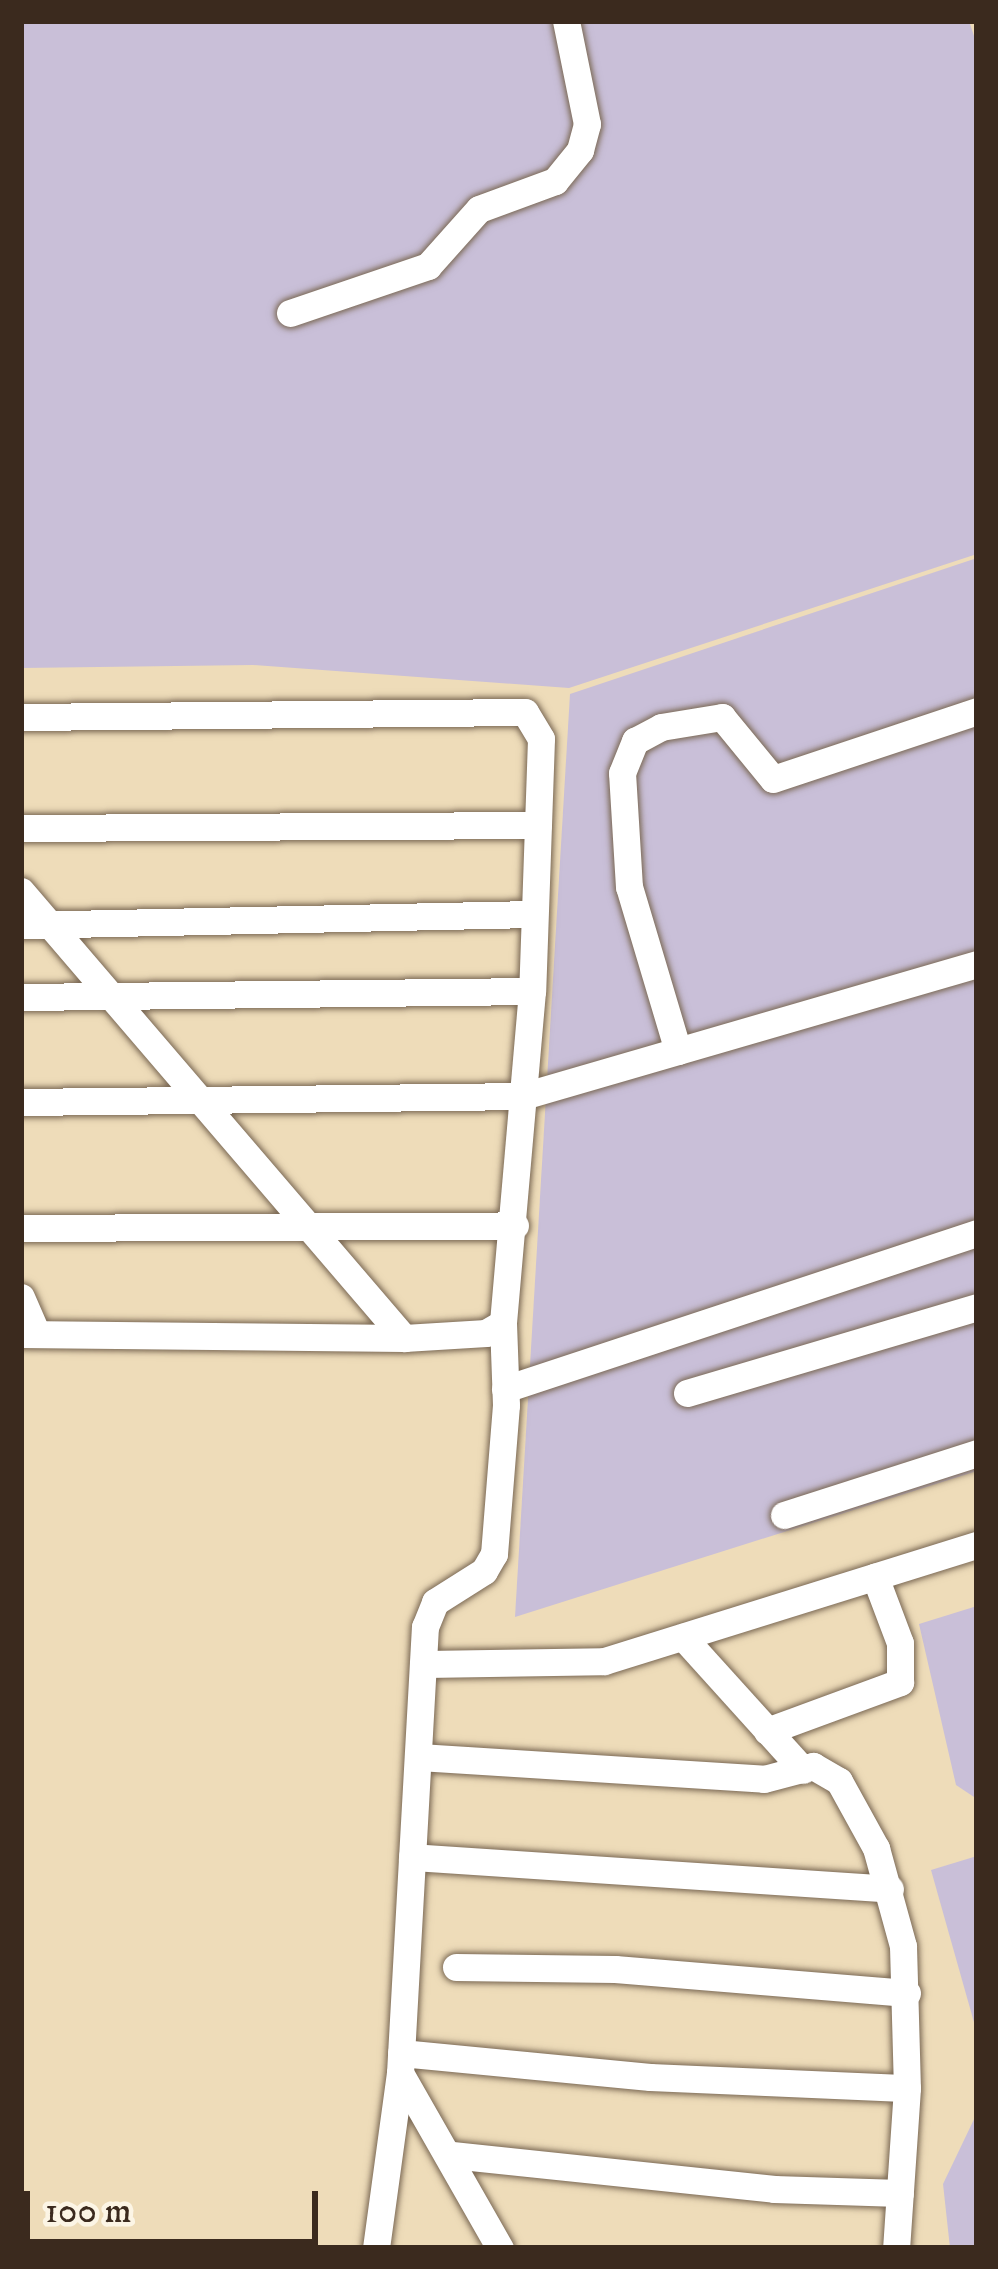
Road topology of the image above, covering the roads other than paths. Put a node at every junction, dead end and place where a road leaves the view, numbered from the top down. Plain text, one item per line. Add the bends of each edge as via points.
1 (566, 21) edge
2 (290, 313) dead end
3 (977, 712) edge
4 (21, 716) edge
5 (538, 825) junction
6 (21, 828) edge
7 (21, 891) edge
8 (534, 914) junction
9 (53, 925) junction
10 (21, 926) edge
11 (977, 964) edge
12 (532, 991) junction
13 (21, 997) edge
14 (113, 998) junction
15 (678, 1051) junction
16 (523, 1096) junction
17 (199, 1100) junction
18 (21, 1102) edge
19 (308, 1225) junction
20 (515, 1225) junction
21 (21, 1228) edge
22 (977, 1233) edge
23 (21, 1297) edge
24 (977, 1306) edge
25 (502, 1323) junction
26 (29, 1334) edge
27 (404, 1338) junction
28 (505, 1389) junction
29 (687, 1393) dead end
30 (977, 1454) edge
31 (784, 1514) dead end
32 (977, 1545) edge
33 (875, 1576) junction
34 (683, 1637) junction
35 (423, 1664) junction
36 (767, 1731) junction
37 (419, 1757) junction
38 (803, 1770) junction
39 (412, 1857) junction
40 (890, 1889) junction
41 (456, 1967) dead end
42 (907, 1994) junction
43 (400, 2063) junction
44 (907, 2089) junction
45 (452, 2155) junction
46 (900, 2193) junction
47 (376, 2248) edge
48 (500, 2248) edge
49 (896, 2248) edge

1 - 2 street via 586,124 580,150 555,181 479,209 428,266
3 - 15 street via 773,779 722,716 635,740 622,773 629,887
4 - 5 street via 526,712 541,739
5 - 6 street
5 - 8 street
7 - 9 street
8 - 9 street
8 - 12 street
9 - 10 street
9 - 14 street
11 - 15 street
12 - 14 street
12 - 16 street
13 - 14 street
14 - 17 street
15 - 16 street
16 - 17 street
16 - 20 street
17 - 18 street
17 - 19 street
19 - 20 street
19 - 21 street
19 - 27 street
20 - 25 street
22 - 28 street
23 - 26 street
24 - 29 street
25 - 27 street via 486,1333
25 - 28 street
26 - 27 street
28 - 35 street via 494,1554 484,1571 435,1602
30 - 31 street
32 - 33 street
33 - 34 street
33 - 36 street via 905,1661 900,1682
34 - 35 street via 577,1666
34 - 36 street
35 - 37 street
36 - 38 street
37 - 38 street via 764,1779
37 - 39 street
38 - 40 street via 830,1772 845,1789
39 - 40 street
39 - 43 street
40 - 42 street
41 - 42 street via 615,1970
42 - 44 street
43 - 44 street
43 - 45 street
43 - 47 street
44 - 46 street
45 - 46 street
45 - 48 street
46 - 49 street

